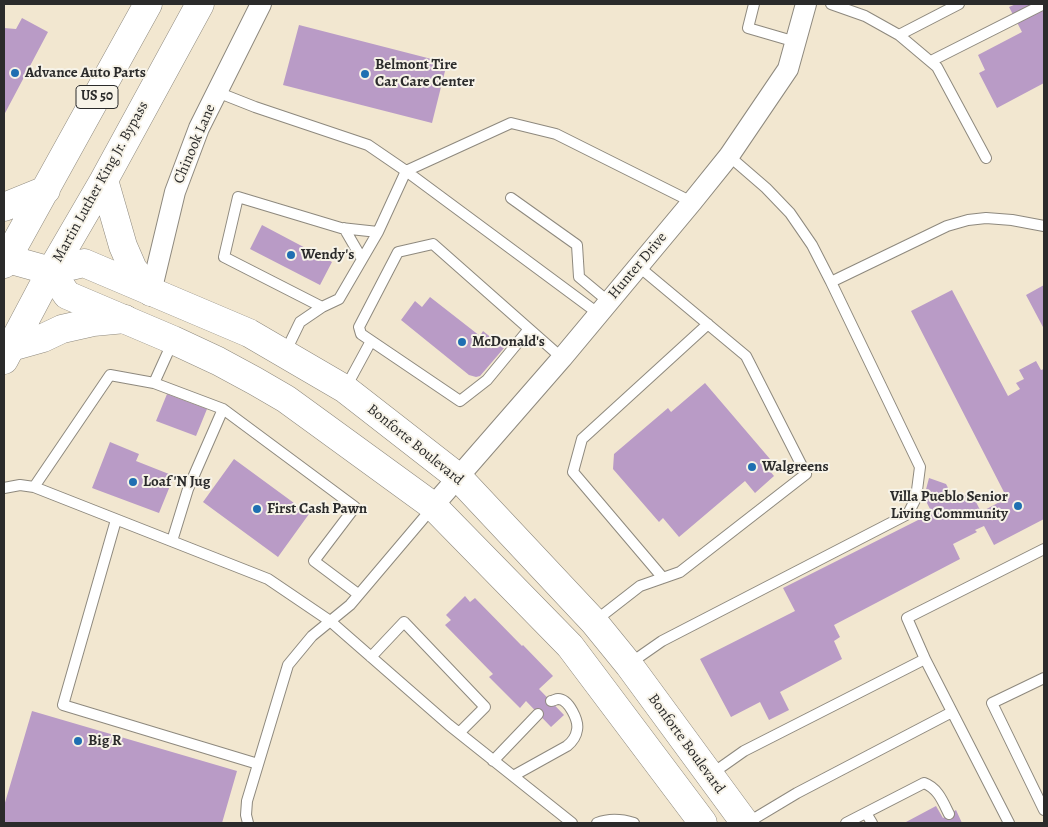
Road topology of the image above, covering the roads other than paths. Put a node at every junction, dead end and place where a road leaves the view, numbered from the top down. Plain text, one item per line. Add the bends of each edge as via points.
1 (148, 4) edge
2 (200, 4) edge
3 (261, 4) edge
4 (754, 4) edge
5 (806, 4) edge
6 (831, 4) edge
7 (959, 4) edge
8 (1044, 4) edge
9 (899, 35) junction
10 (796, 42) junction
11 (931, 61) junction
12 (217, 92) junction
13 (729, 156) junction
14 (986, 158) dead end
15 (406, 171) junction
16 (104, 180) junction
17 (46, 190) junction
18 (511, 198) dead end
19 (692, 202) junction
20 (4, 207) edge
21 (1044, 226) edge
22 (344, 228) junction
23 (378, 232) junction
24 (362, 259) junction
25 (5, 260) edge
26 (638, 266) junction
27 (51, 271) junction
28 (831, 282) junction
29 (151, 292) junction
30 (322, 307) junction
31 (604, 308) junction
32 (125, 319) junction
33 (708, 324) junction
34 (529, 329) junction
35 (173, 340) junction
36 (371, 341) junction
37 (7, 353) edge
38 (284, 354) junction
39 (562, 358) junction
40 (154, 383) junction
41 (345, 389) junction
42 (223, 409) junction
43 (458, 477) junction
44 (34, 487) junction
45 (4, 488) edge
46 (434, 506) junction
47 (116, 520) junction
48 (172, 541) junction
49 (1044, 549) edge
50 (663, 578) junction
51 (358, 594) junction
52 (330, 621) junction
53 (594, 622) junction
54 (371, 657) junction
55 (924, 659) junction
56 (628, 665) junction
57 (1044, 678) edge
58 (551, 701) dead end
59 (952, 712) junction
60 (538, 714) dead end
61 (459, 733) junction
62 (493, 760) junction
63 (258, 764) junction
64 (709, 775) junction
65 (513, 776) junction
66 (1044, 810) edge
67 (866, 813) junction
68 (949, 814) dead end
69 (248, 823) edge
70 (572, 823) edge
71 (597, 823) edge
72 (634, 823) edge
73 (703, 823) edge
74 (746, 823) edge
75 (846, 823) edge
76 (872, 823) edge
77 (1009, 823) edge

1 - 17 main road, US 50
2 - 16 main road, Martin Luther King Jr. Bypass / US 50
3 - 12 street, Chinook Lane
4 - 10 lane via 748,28
5 - 10 street, Hunter Drive
6 - 9 lane via 866,16
7 - 9 lane
8 - 11 lane
9 - 11 lane
10 - 13 street, Hunter Drive via 788,69
11 - 14 lane via 938,67
12 - 15 lane via 368,145
12 - 29 street, Chinook Lane via 199,128 175,192
13 - 19 street, Hunter Drive
13 - 28 lane via 790,214 812,245
15 - 19 lane via 511,123 556,134
15 - 23 lane
15 - 31 lane
16 - 27 main road, Martin Luther King Jr. Bypass / US 50
16 - 29 main road via 123,246 133,269
17 - 20 main road
17 - 25 main road, US 50
18 - 31 lane via 577,244 579,277
19 - 26 street, Hunter Drive
21 - 28 lane via 1012,220 968,220 947,226
22 - 23 lane
22 - 24 lane
22 - 30 lane via 238,197 224,257
23 - 24 lane
24 - 30 lane via 339,299
25 - 27 main road, Bonforte Boulevard
26 - 31 street, Hunter Drive
26 - 33 lane
27 - 29 main road, Bonforte Boulevard via 84,264
27 - 32 main road via 67,295
27 - 37 main road, Martin Luther King Jr. Bypass / US 50
28 - 56 lane via 920,467 916,498 908,514 662,641
29 - 38 main road, Bonforte Boulevard via 249,333
30 - 38 lane via 300,322
31 - 39 street, Hunter Drive
32 - 35 main road
32 - 37 main road via 62,329
33 - 50 lane via 582,439 573,472
33 - 50 lane via 746,356 806,474 680,572
34 - 36 lane via 487,380 460,401
34 - 36 lane via 433,244 398,252 359,327 361,334
34 - 39 lane
35 - 40 lane
35 - 46 main road via 239,372 286,400
36 - 41 lane
38 - 41 main road, Bonforte Boulevard
39 - 43 street, Hunter Drive
40 - 42 lane
40 - 44 lane via 110,375
41 - 43 main road, Bonforte Boulevard
42 - 48 lane via 188,489
42 - 51 lane via 355,507 314,561
43 - 46 street, Hunter Drive
43 - 53 main road, Bonforte Boulevard
44 - 45 lane
44 - 47 lane
46 - 51 lane
46 - 73 main road via 570,646
47 - 48 lane
47 - 63 lane via 63,705
48 - 52 lane via 268,579
49 - 55 lane via 907,618
50 - 53 lane via 640,586
51 - 52 lane
52 - 54 lane
52 - 63 lane via 288,664
53 - 56 main road, Bonforte Boulevard
54 - 61 lane
54 - 61 lane via 404,622 484,707
55 - 59 lane
55 - 64 lane via 744,751
56 - 64 main road, Bonforte Boulevard
57 - 66 lane via 992,703
58 - 65 lane via 564,701 576,716 577,732 573,740
59 - 74 lane
59 - 77 lane
60 - 62 lane
61 - 62 lane
62 - 65 lane
63 - 69 lane via 247,801
64 - 74 main road, Bonforte Boulevard
65 - 70 lane
67 - 68 lane via 924,782 938,792
67 - 75 lane
67 - 76 lane
71 - 72 lane via 621,819

